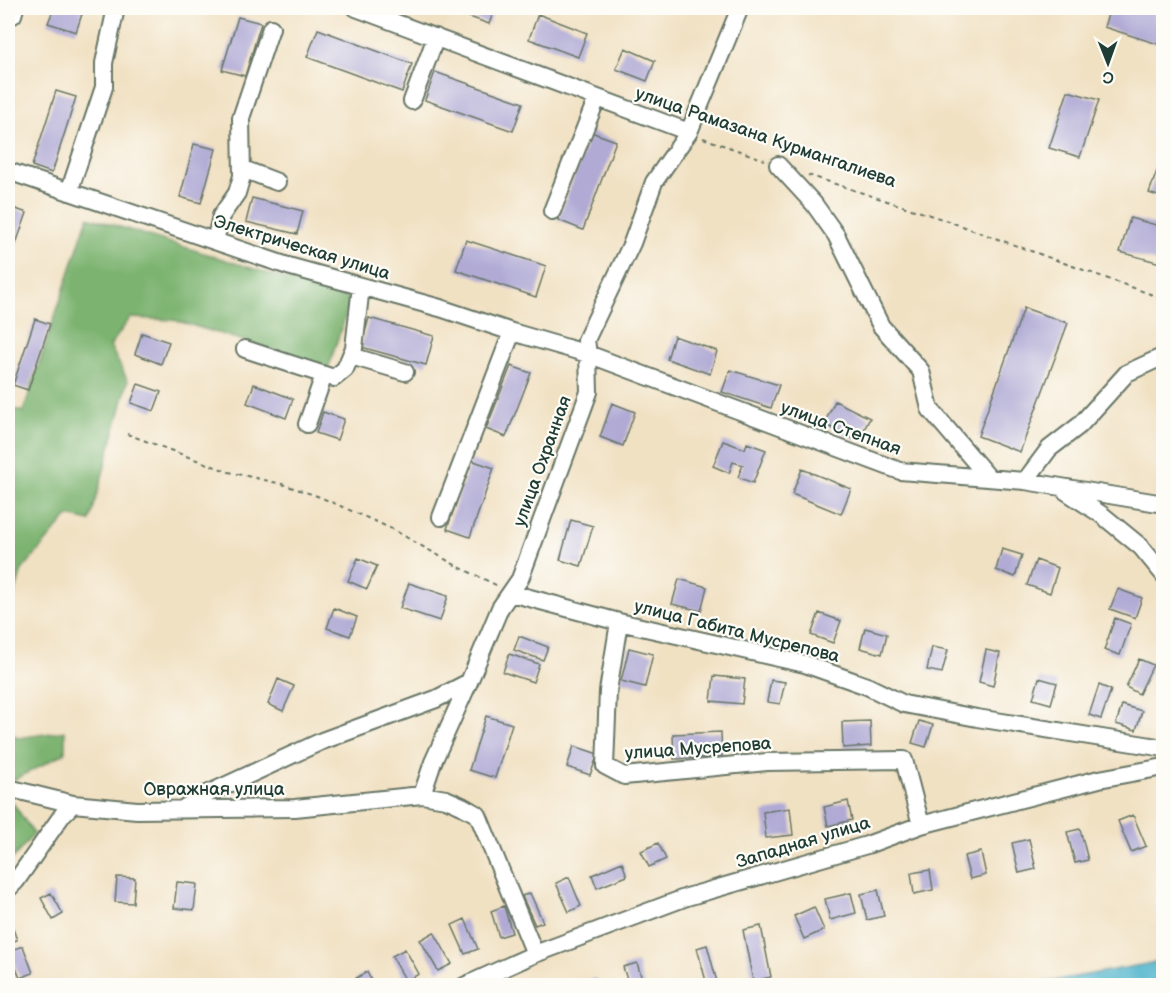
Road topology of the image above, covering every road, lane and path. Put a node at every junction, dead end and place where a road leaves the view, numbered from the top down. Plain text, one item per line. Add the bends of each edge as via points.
1 (15, 8) edge
2 (116, 8) edge
3 (356, 8) edge
4 (740, 8) edge
5 (8, 14) edge
6 (271, 28) dead end
7 (436, 37) junction
8 (597, 98) junction
9 (412, 101) dead end
10 (689, 132) junction
11 (778, 165) junction
12 (243, 169) junction
13 (8, 171) edge
14 (277, 182) dead end
15 (69, 192) junction
16 (552, 211) dead end
17 (215, 241) junction
18 (361, 286) junction
19 (1164, 299) edge
20 (512, 332) junction
21 (245, 349) dead end
22 (588, 354) junction
23 (351, 356) junction
24 (1164, 356) edge
25 (405, 372) dead end
26 (324, 375) junction
27 (308, 424) dead end
28 (127, 434) dead end
29 (988, 477) junction
30 (1025, 481) junction
31 (1059, 487) junction
32 (1164, 504) edge
33 (441, 518) dead end
34 (1164, 575) edge
35 (511, 593) junction
36 (619, 622) junction
37 (469, 682) junction
38 (1164, 748) edge
39 (1164, 767) edge
40 (8, 788) edge
41 (422, 795) junction
42 (73, 804) junction
43 (184, 809) junction
44 (921, 825) junction
45 (8, 889) edge
46 (535, 954) junction
47 (464, 986) edge

1 - 5 street via 13,15
2 - 15 street via 104,63 104,87
3 - 7 street, улица Рамазана Курмангалиева
4 - 10 street, улица Охранная
6 - 12 street via 241,118
7 - 8 street, улица Рамазана Курмангалиева
7 - 9 street
8 - 10 street, улица Рамазана Курмангалиева
8 - 16 street
10 - 11 path, улица Рамазана Курмангалиева
10 - 22 street, улица Охранная via 654,182 632,243 586,340
11 - 19 path, улица Рамазана Курмангалиева
11 - 29 street via 836,235 881,326 921,371 930,409
12 - 14 street
12 - 17 street via 237,194 221,216
13 - 15 street, Электрическая улица
15 - 17 street, Электрическая улица
17 - 18 street, Электрическая улица
18 - 20 street, Электрическая улица
18 - 23 street
20 - 22 street, Электрическая улица
20 - 33 street
21 - 26 street
22 - 29 street, улица Степная via 900,471
22 - 35 street, улица Охранная via 588,392 520,579
23 - 25 street
23 - 26 street via 345,369 334,378
24 - 30 street via 1127,373 1080,425 1049,449
26 - 27 street
28 - 35 path via 229,472 320,497 390,528
29 - 30 street, улица Степная
30 - 31 street, улица Степная
31 - 32 street, улица Степная
31 - 34 street via 1141,547
35 - 36 street, улица Габита Мусрепова
35 - 37 street, улица Охранная via 500,608
36 - 38 street, улица Габита Мусрепова via 805,664 904,704
36 - 44 street, улица Мусрепова via 608,691 605,766 624,776 767,762 904,760
37 - 41 street, улица Охранная
37 - 43 street via 436,699 322,741 205,795
39 - 44 street, Западная улица via 1099,779
40 - 42 street, Овражная улица
41 - 43 street, Овражная улица via 295,808
41 - 46 street, Овражная улица via 446,799 478,815
42 - 43 street, Овражная улица via 137,810
42 - 45 street
44 - 46 street, Западная улица via 867,845 687,897
46 - 47 street, Западная улица

